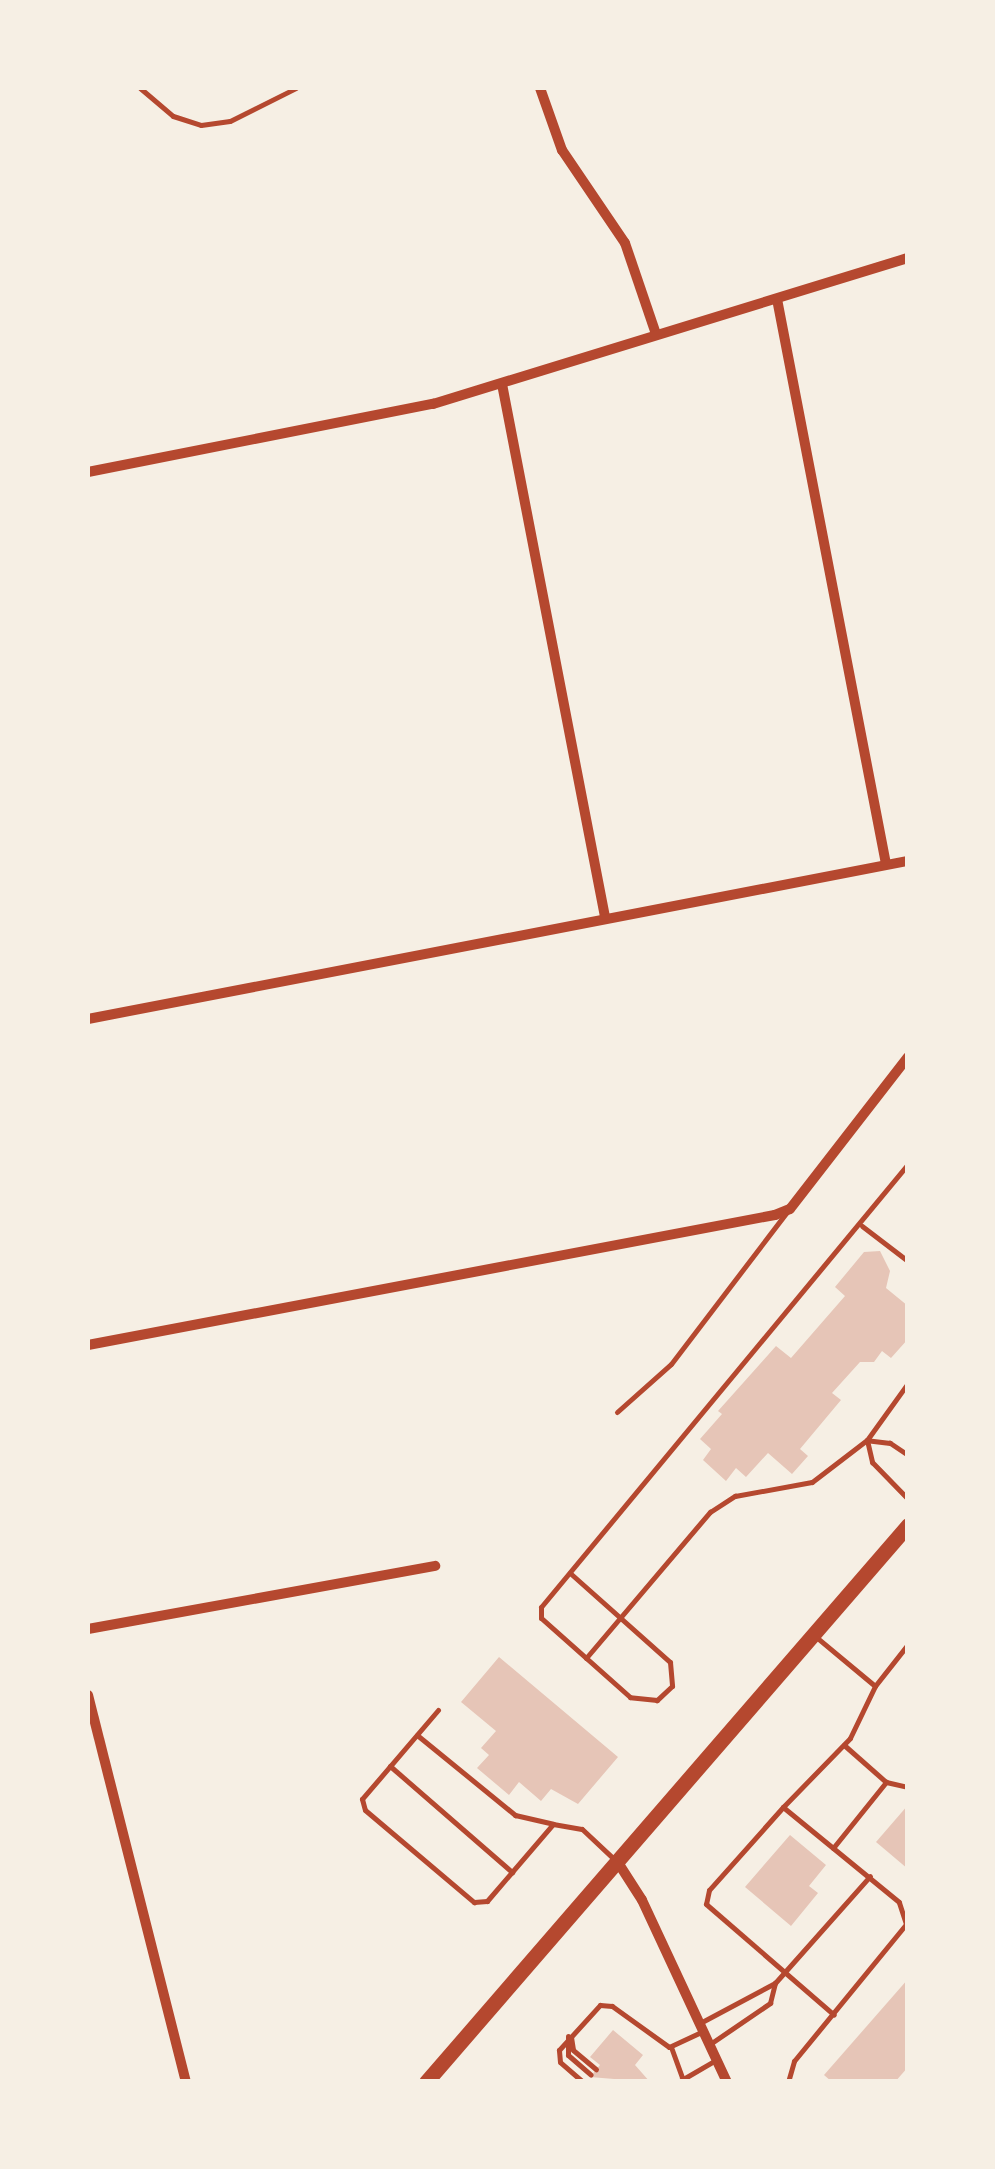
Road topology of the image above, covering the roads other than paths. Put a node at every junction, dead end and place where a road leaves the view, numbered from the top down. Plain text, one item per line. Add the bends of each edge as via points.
1 (140, 88) edge
2 (296, 88) edge
3 (540, 88) edge
4 (908, 258) edge
5 (776, 299) junction
6 (656, 334) junction
7 (502, 384) junction
8 (88, 472) edge
9 (908, 861) edge
10 (886, 864) junction
11 (605, 917) junction
12 (88, 1019) edge
13 (908, 1058) edge
14 (908, 1164) edge
15 (790, 1209) junction
16 (861, 1226) junction
17 (907, 1259) edge
18 (88, 1345) edge
19 (908, 1383) edge
20 (617, 1412) dead end
21 (867, 1440) junction
22 (908, 1455) edge
23 (908, 1498) edge
24 (908, 1525) edge
25 (434, 1566) dead end
26 (570, 1573) junction
27 (621, 1618) junction
28 (88, 1629) edge
29 (813, 1634) junction
30 (908, 1644) edge
31 (586, 1658) junction
32 (875, 1686) junction
33 (88, 1695) edge
34 (438, 1710) dead end
35 (417, 1735) junction
36 (844, 1744) junction
37 (390, 1766) junction
38 (886, 1782) junction
39 (908, 1787) edge
40 (783, 1807) junction
41 (553, 1824) junction
42 (833, 1848) junction
43 (616, 1862) junction
44 (512, 1872) junction
45 (870, 1876) junction
46 (784, 1973) junction
47 (775, 1983) junction
48 (834, 2016) junction
49 (702, 2027) junction
50 (572, 2030) junction
51 (710, 2044) junction
52 (672, 2048) junction
53 (717, 2060) junction
54 (594, 2072) dead end
55 (681, 2080) edge
56 (186, 2082) edge
57 (426, 2082) edge
58 (583, 2082) edge
59 (727, 2082) edge
60 (788, 2082) edge

1 - 2 lane via 173,116 201,125 230,121
3 - 6 street via 562,150 625,243
4 - 5 street
5 - 6 street
5 - 10 street
6 - 7 street
7 - 8 street via 396,414
7 - 11 street
9 - 10 street
10 - 11 street
11 - 12 street
13 - 15 street
14 - 16 lane
15 - 18 street
15 - 20 lane via 671,1364
16 - 17 lane
16 - 26 lane
19 - 21 lane
21 - 22 lane via 890,1442
21 - 23 lane via 872,1462
21 - 27 lane via 799,1489 748,1492 721,1502
24 - 29 main road
25 - 28 street
26 - 27 lane
26 - 31 lane via 539,1613
27 - 31 lane
27 - 31 lane via 670,1662 666,1693 638,1700
29 - 32 lane
29 - 43 main road
30 - 32 lane
32 - 36 lane
33 - 56 street
34 - 35 lane
35 - 37 lane
35 - 41 lane via 515,1815
36 - 38 lane
36 - 40 lane
37 - 44 lane
37 - 44 lane via 362,1799 365,1810 474,1902 486,1901
38 - 39 lane
38 - 42 lane
40 - 42 lane
40 - 46 lane via 706,1897 716,1916
41 - 43 lane via 582,1829
41 - 44 lane
42 - 45 lane
43 - 49 street
43 - 57 main road
45 - 46 lane
45 - 48 lane via 899,1902 905,1928
46 - 47 lane
46 - 48 lane
47 - 49 lane
47 - 51 lane via 770,2003
48 - 60 lane via 794,2061
49 - 51 street
49 - 52 lane
50 - 52 lane via 606,2005
50 - 54 lane via 566,2050
50 - 58 lane via 559,2057
51 - 53 street
52 - 55 lane
53 - 55 lane
53 - 59 street

